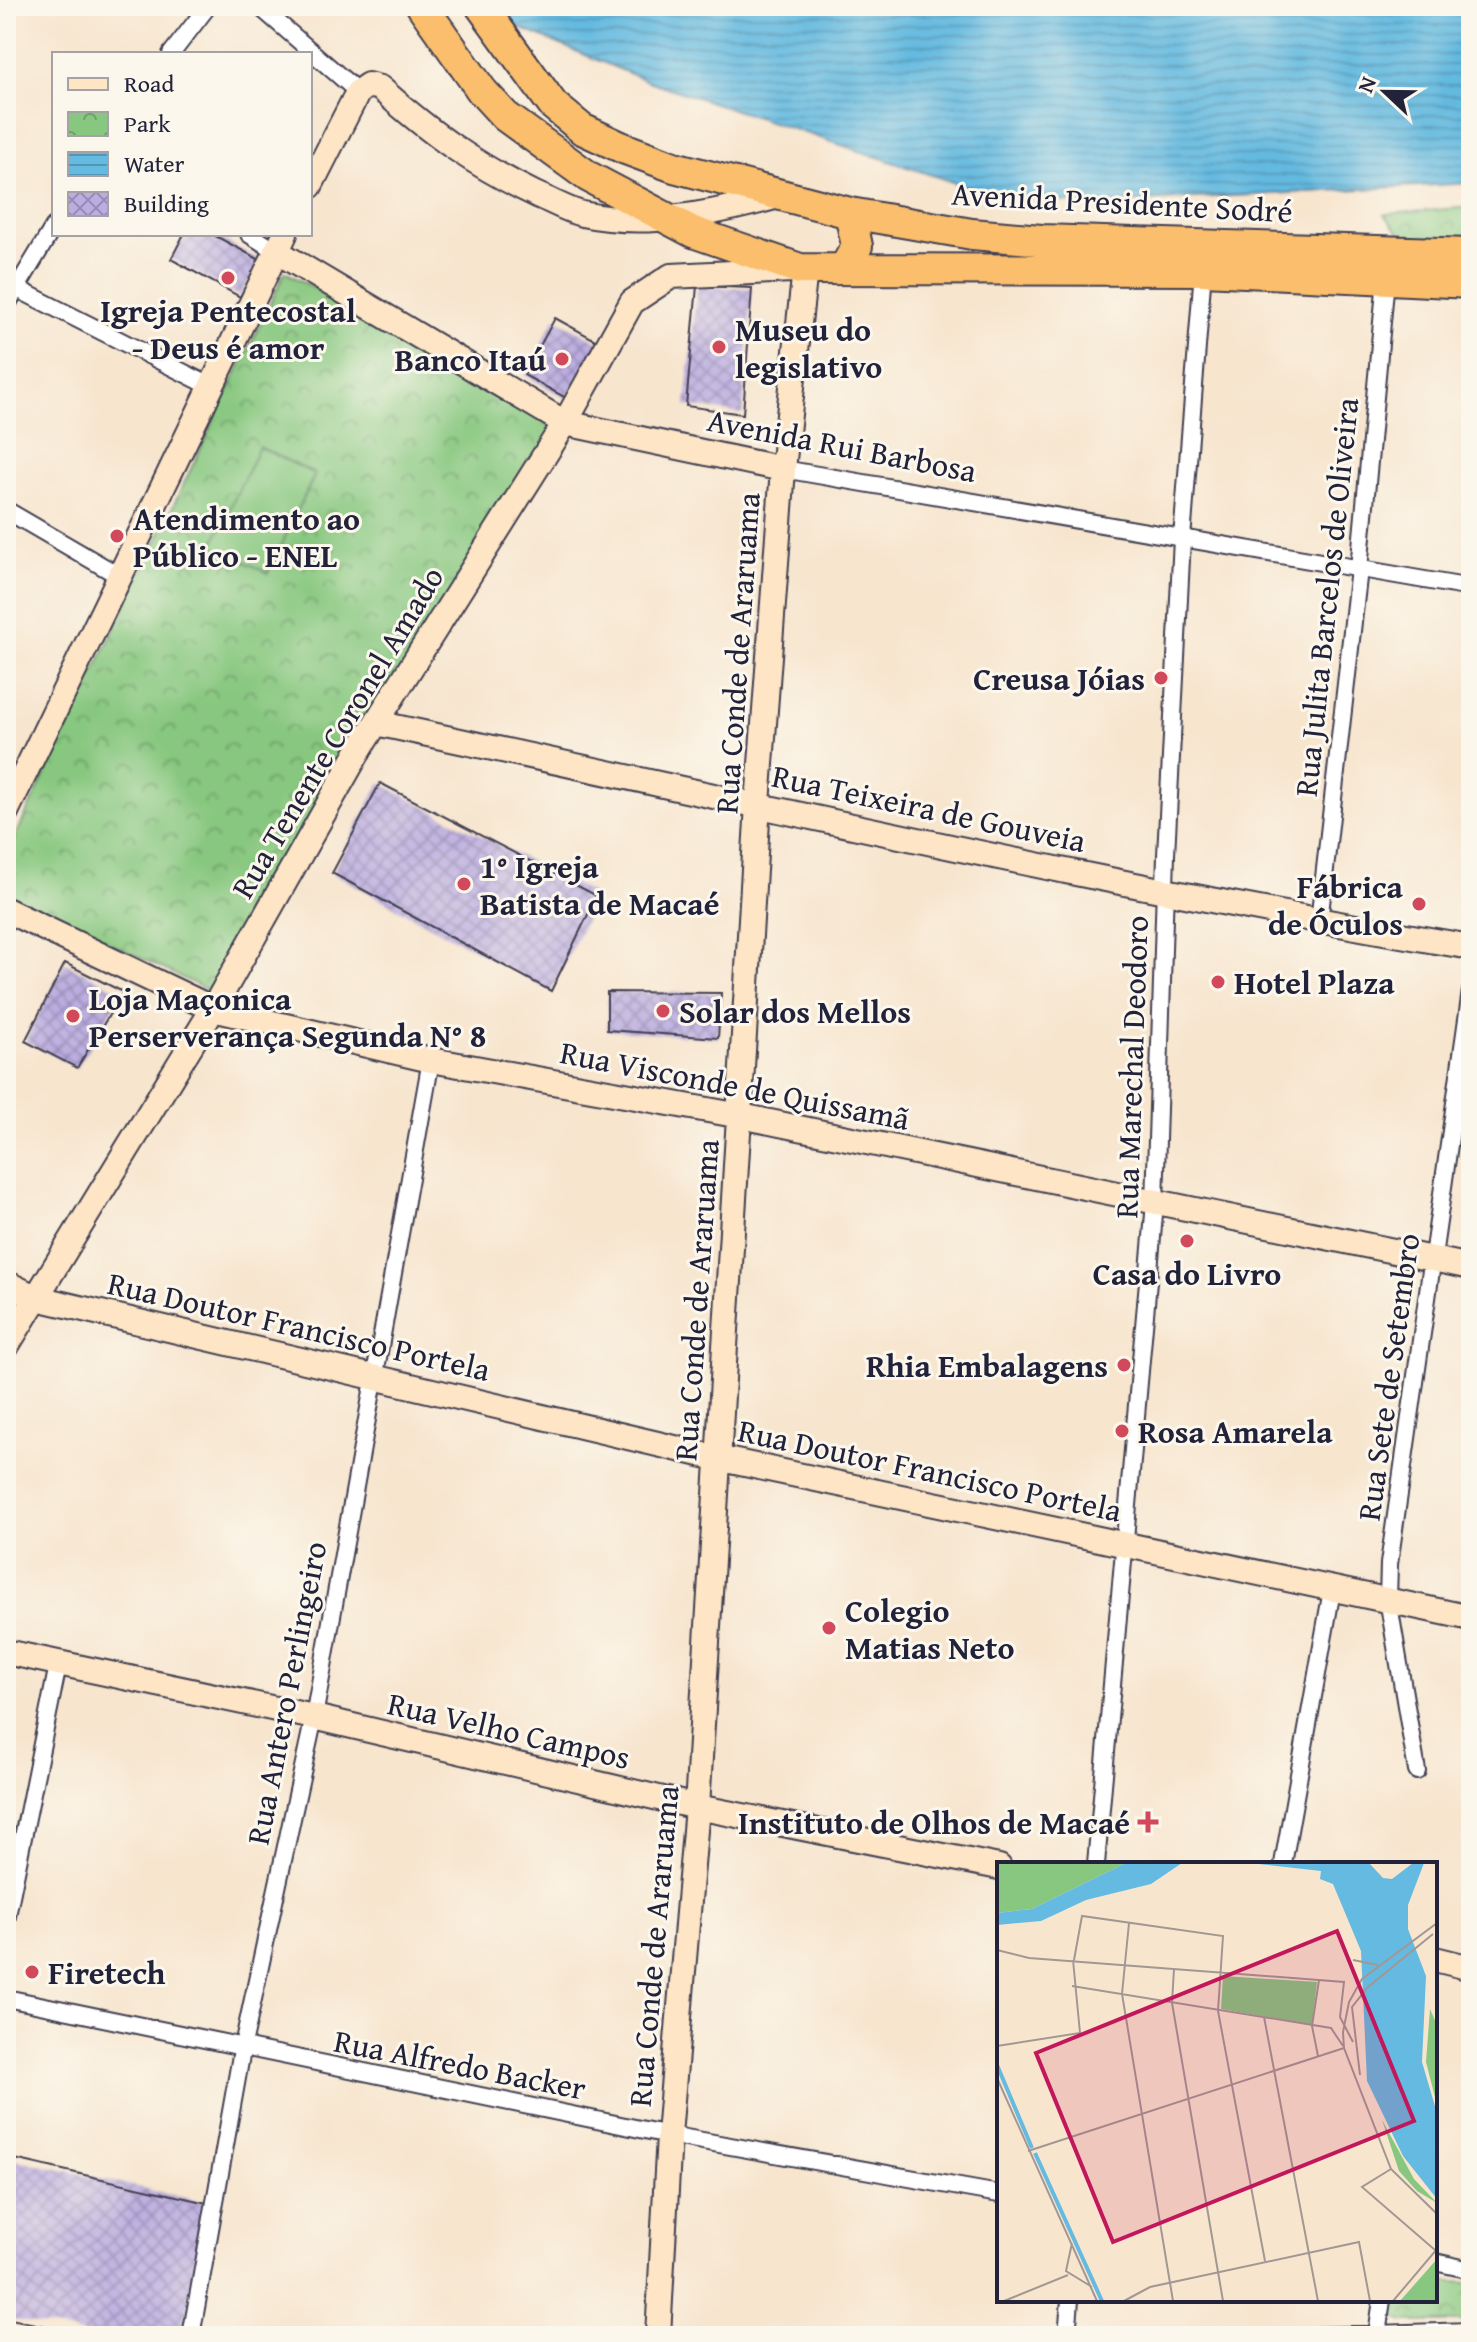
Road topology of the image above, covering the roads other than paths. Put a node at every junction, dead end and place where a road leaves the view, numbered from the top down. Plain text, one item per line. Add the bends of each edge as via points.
1 (208, 6) edge
2 (259, 6) edge
3 (422, 6) edge
4 (481, 6) edge
5 (173, 52) edge
6 (312, 52) edge
7 (312, 52) edge
8 (358, 92) junction
9 (312, 182) edge
10 (785, 194) junction
11 (850, 213) junction
12 (662, 218) junction
13 (52, 229) edge
14 (256, 236) edge
15 (281, 243) edge
16 (1471, 254) edge
17 (803, 269) junction
18 (844, 269) junction
19 (1203, 270) junction
20 (1386, 279) junction
21 (1471, 283) edge
22 (12, 285) edge
23 (6, 306) edge
24 (210, 386) junction
25 (565, 423) junction
26 (783, 469) junction
27 (6, 510) edge
28 (1182, 539) junction
29 (1359, 569) junction
30 (121, 577) junction
31 (1471, 588) edge
32 (376, 723) junction
33 (758, 804) junction
34 (6, 812) edge
35 (1165, 889) junction
36 (6, 910) edge
37 (1319, 922) junction
38 (1471, 947) edge
39 (1471, 991) edge
40 (213, 1009) junction
41 (431, 1060) junction
42 (741, 1116) junction
43 (1155, 1203) junction
44 (1434, 1259) junction
45 (1471, 1267) edge
46 (6, 1283) edge
47 (37, 1298) junction
48 (6, 1347) edge
49 (374, 1375) junction
50 (717, 1458) junction
51 (1125, 1543) junction
52 (1332, 1590) junction
53 (1388, 1599) junction
54 (1471, 1618) edge
55 (6, 1652) edge
56 (58, 1665) junction
57 (314, 1717) junction
58 (1417, 1771) dead end
59 (697, 1807) junction
60 (1096, 1862) edge
61 (1283, 1862) edge
62 (997, 1867) edge
63 (6, 1921) edge
64 (1437, 1960) edge
65 (1471, 1968) edge
66 (6, 1998) edge
67 (242, 2050) junction
68 (669, 2135) junction
69 (997, 2194) edge
70 (1437, 2262) edge
71 (1471, 2270) edge
72 (1070, 2302) edge
73 (1382, 2302) edge
74 (1471, 2331) edge
75 (1377, 2334) junction
76 (191, 2336) edge
77 (658, 2336) edge
78 (1067, 2336) edge
79 (1313, 2336) edge

1 - 5 street
2 - 6 street
3 - 12 highway, Avenida Presidente Sodré via 482,91 531,136
4 - 10 highway, Avenida Presidente Sodré via 546,97 582,129 674,167
7 - 8 street
8 - 9 street
8 - 12 street via 368,85 380,88 459,154 570,210 628,220
10 - 11 highway, Avenida Presidente Sodré
10 - 12 street
11 - 16 highway, Avenida Presidente Sodré via 1042,240
11 - 18 highway via 857,246
12 - 17 highway, Avenida Presidente Sodré
13 - 22 street
14 - 15 street, Avenida Rui Barbosa
15 - 24 street
15 - 25 street, Avenida Rui Barbosa
17 - 18 highway, Avenida Presidente Sodré
17 - 25 street, Rua Tenente Coronel Amado via 671,276 632,302
17 - 26 street, Rua Conde de Araruama
18 - 19 highway, Avenida Presidente Sodré
19 - 20 highway, Avenida Presidente Sodré
19 - 28 street, Rua Marechal Deodoro
20 - 21 highway, Avenida Presidente Sodré
20 - 29 street, Rua Julita Barcelos de Oliveira
22 - 23 street
22 - 24 street
24 - 30 street
25 - 26 street, Avenida Rui Barbosa
25 - 32 street, Rua Tenente Coronel Amado
26 - 28 street, Avenida Rui Barbosa
26 - 33 street, Rua Conde de Araruama
27 - 30 street
28 - 29 street, Avenida Rui Barbosa
28 - 35 street, Rua Marechal Deodoro
29 - 31 street, Avenida Rui Barbosa
29 - 37 street, Rua Julita Barcelos de Oliveira
30 - 34 street
32 - 33 street, Rua Teixeira de Gouveia
32 - 40 street, Rua Tenente Coronel Amado
33 - 35 street, Rua Teixeira de Gouveia
33 - 42 street, Rua Conde de Araruama
35 - 37 street, Rua Teixeira de Gouveia
35 - 43 street, Rua Marechal Deodoro
36 - 40 street, Rua Visconde de Quissamã
37 - 38 street, Rua Teixeira de Gouveia
39 - 44 street, Rua Sete de Setembro
40 - 41 street, Rua Visconde de Quissamã
40 - 47 street, Rua Tenente Coronel Amado
41 - 42 street, Rua Visconde de Quissamã
41 - 49 street, Rua Antero Perlingeiro
42 - 43 street, Rua Visconde de Quissamã
42 - 50 street, Rua Conde de Araruama
43 - 44 street, Rua Visconde de Quissamã
43 - 51 street, Rua Marechal Deodoro
44 - 45 street, Rua Visconde de Quissamã
44 - 53 street, Rua Sete de Setembro
46 - 47 street, Rua Doutor Francisco Portela
47 - 48 street, Rua Tenente Coronel Amado
47 - 49 street, Rua Doutor Francisco Portela
49 - 50 street, Rua Doutor Francisco Portela
49 - 57 street, Rua Antero Perlingeiro
50 - 51 street, Rua Doutor Francisco Portela
50 - 59 street, Rua Conde de Araruama
51 - 52 street, Rua Doutor Francisco Portela
51 - 60 street, Rua Marechal Deodoro
52 - 53 street, Rua Doutor Francisco Portela
52 - 61 street
53 - 54 street, Rua Doutor Francisco Portela
53 - 58 street, Rua Sete de Setembro
55 - 56 street, Rua Velho Campos
56 - 57 street, Rua Velho Campos
56 - 63 street
57 - 59 street, Rua Velho Campos
57 - 67 street, Rua Antero Perlingeiro
59 - 62 street, Rua Velho Campos
59 - 68 street, Rua Conde de Araruama
64 - 65 street
66 - 67 street, Rua Alfredo Backer
67 - 68 street, Rua Alfredo Backer
67 - 76 street, Rua Antero Perlingeiro
68 - 69 street, Rua Alfredo Backer
68 - 77 street, Rua Conde de Araruama
70 - 71 street
72 - 78 street
73 - 75 street
74 - 75 street
75 - 79 street

